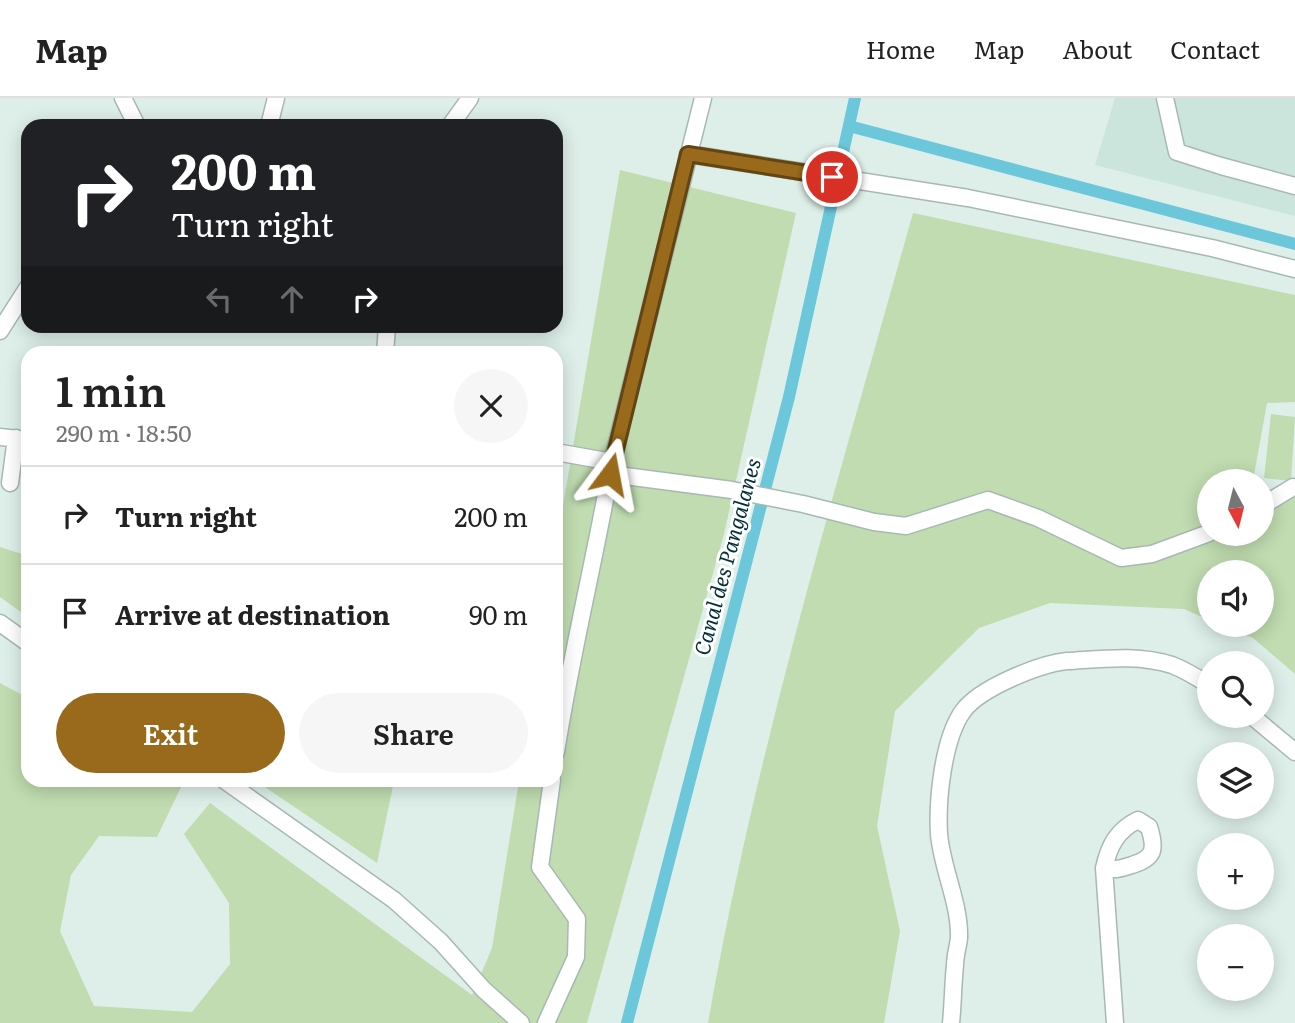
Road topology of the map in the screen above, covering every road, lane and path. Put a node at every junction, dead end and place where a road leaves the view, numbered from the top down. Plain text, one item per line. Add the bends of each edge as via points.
1 (123, 98) edge
2 (276, 98) edge
3 (470, 98) edge
4 (703, 98) edge
5 (1165, 98) edge
6 (134, 119) edge
7 (271, 119) edge
8 (455, 119) edge
9 (688, 154) junction
10 (1295, 186) edge
11 (1295, 269) edge
12 (21, 299) edge
13 (0, 331) edge
14 (15, 438) edge
15 (563, 454) edge
16 (611, 468) junction
17 (10, 483) dead end
18 (1293, 487) dead end
19 (1274, 499) edge
20 (1197, 537) edge
21 (0, 623) edge
22 (21, 638) edge
23 (1197, 678) edge
24 (563, 708) edge
25 (1266, 728) edge
26 (1295, 752) edge
27 (234, 787) edge
28 (551, 787) edge
29 (1104, 868) dead end
30 (521, 1023) edge
31 (546, 1023) edge
32 (951, 1023) edge
33 (1115, 1023) edge

1 - 6 street
2 - 7 street
3 - 8 street
4 - 9 street
5 - 10 street via 1177,152
9 - 11 street via 968,198
9 - 16 street
12 - 13 street
14 - 17 street
15 - 16 street
16 - 20 street via 906,526 988,500 1121,558 1152,554
16 - 24 street
18 - 19 street
21 - 22 street
23 - 32 street via 1147,659 1051,663 1014,676 964,710 947,746 939,804 939,835 959,938
25 - 26 street
27 - 30 street via 394,900
28 - 31 street via 540,867 577,919 576,957
29 - 33 street

